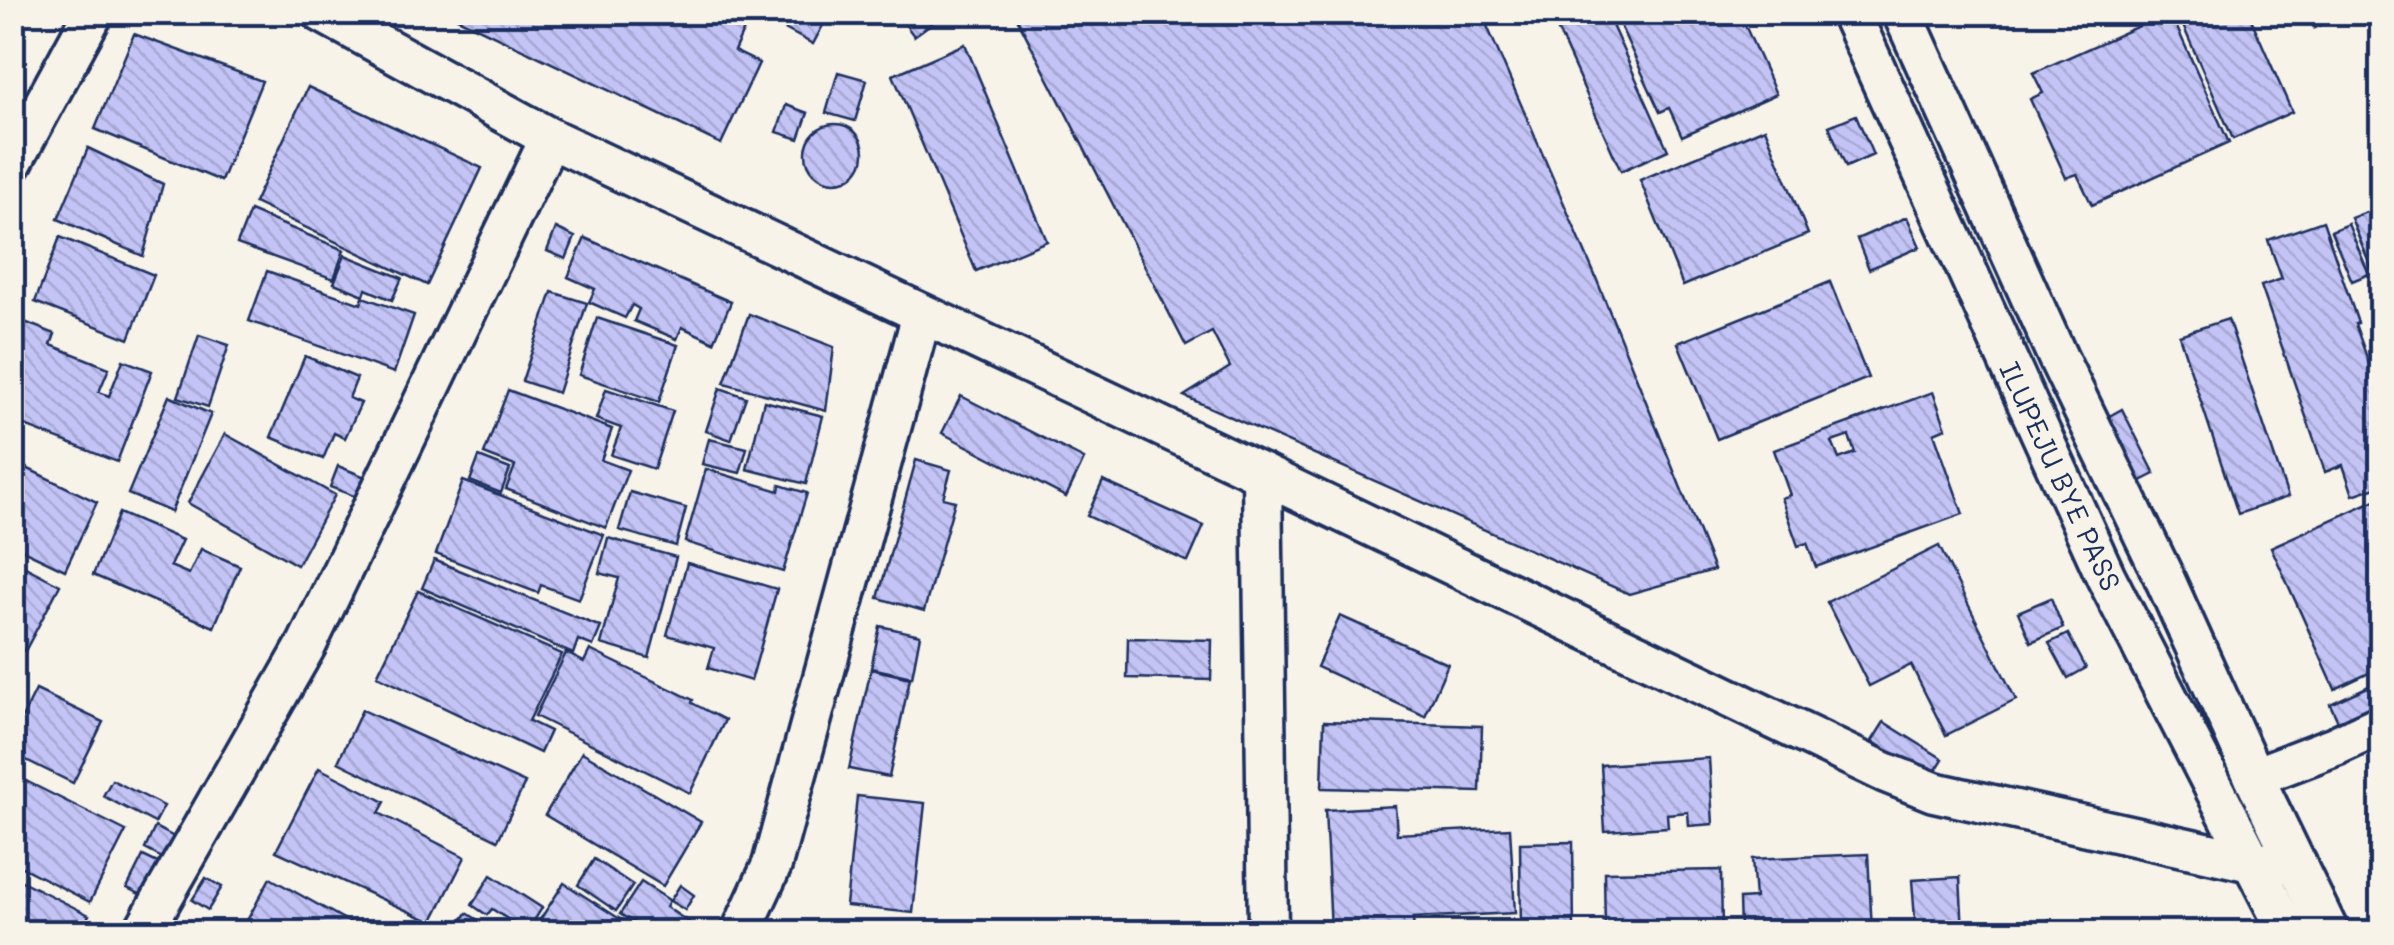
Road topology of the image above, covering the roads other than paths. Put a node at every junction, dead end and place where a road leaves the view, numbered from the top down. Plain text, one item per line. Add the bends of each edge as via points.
1 (94, 12) edge
2 (321, 12) edge
3 (1850, 12) edge
4 (1902, 12) edge
5 (550, 138) junction
6 (12, 163) edge
7 (922, 314) junction
8 (1262, 474) junction
9 (2382, 724) edge
10 (2254, 776) junction
11 (2251, 862) junction
12 (2297, 864) junction
13 (142, 932) edge
14 (741, 932) edge
15 (1268, 932) edge
16 (2288, 932) edge
17 (2329, 932) edge

1 - 6 street
2 - 5 street
3 - 11 street, ILUPEJU BYE PASS via 2106,577
4 - 10 street, ILUPEJU BYE PASS
5 - 7 street
5 - 13 street via 308,644
7 - 8 street
7 - 14 street via 777,848
8 - 11 street via 1934,792
8 - 15 street
9 - 10 street
10 - 12 street, ILUPEJU BYE PASS
11 - 12 street
11 - 16 street, ILUPEJU BYE PASS
12 - 17 street, ILUPEJU BYE PASS

